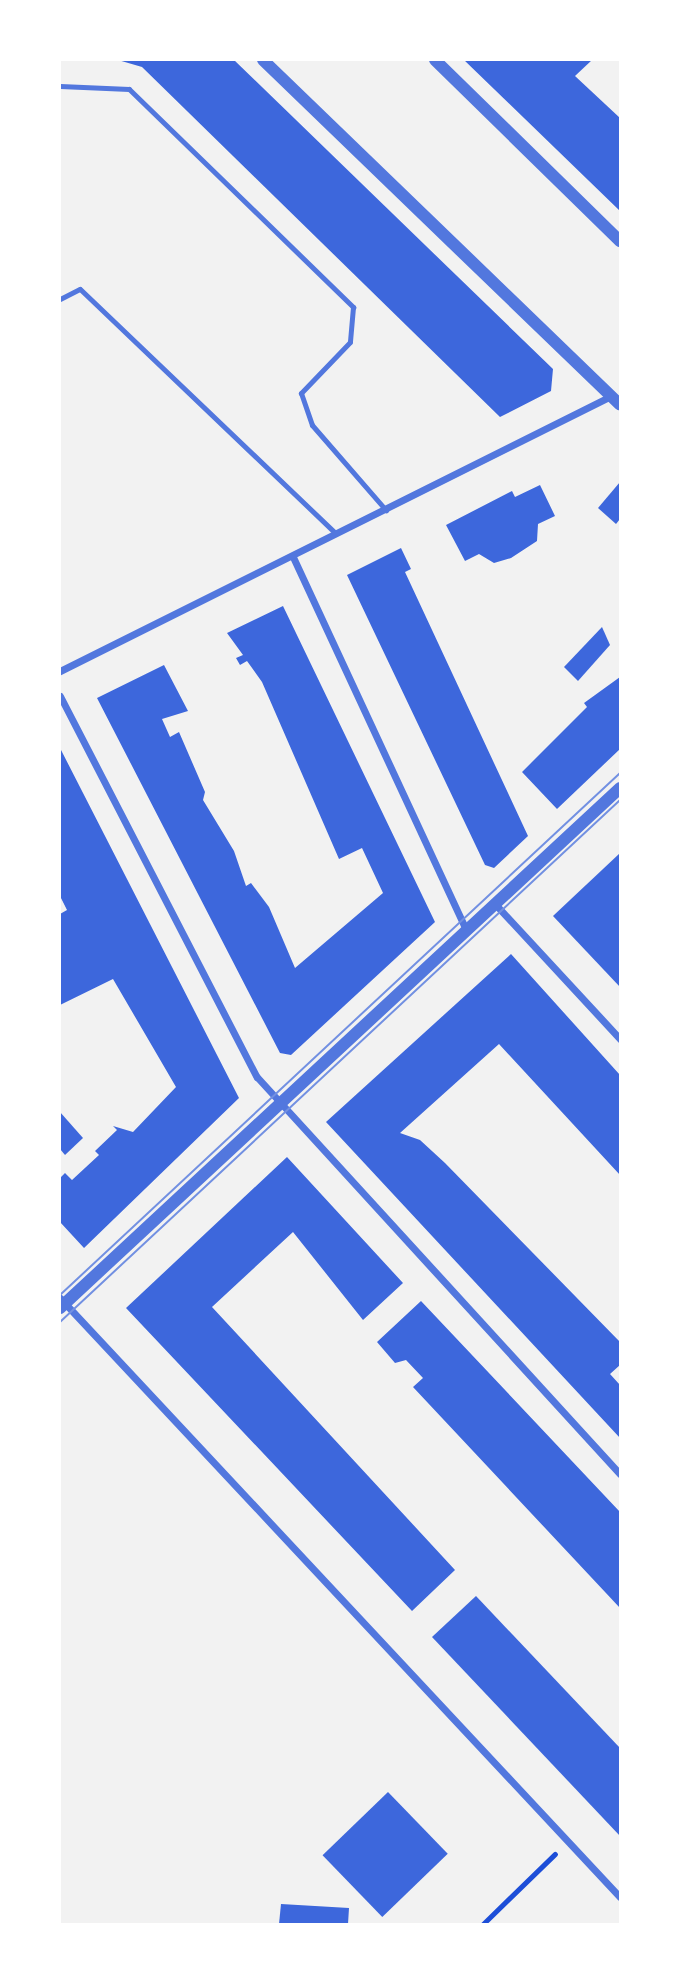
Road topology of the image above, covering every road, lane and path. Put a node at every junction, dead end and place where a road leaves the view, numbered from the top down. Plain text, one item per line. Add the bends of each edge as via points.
1 (262, 60) edge
2 (435, 60) edge
3 (60, 86) edge
4 (621, 241) edge
5 (60, 299) edge
6 (616, 400) edge
7 (386, 510) junction
8 (336, 534) junction
9 (293, 557) junction
10 (60, 671) edge
11 (60, 696) edge
12 (621, 788) edge
13 (496, 905) junction
14 (467, 931) junction
15 (621, 1039) edge
16 (282, 1104) junction
17 (61, 1303) edge
18 (621, 1474) edge
19 (569, 1841) junction
20 (621, 1896) edge
21 (483, 1924) edge

1 - 6 street
2 - 4 street
3 - 7 lane via 129,89 353,307 350,342 301,393 312,425
5 - 8 lane via 80,289
6 - 7 street
7 - 8 street
8 - 9 street
9 - 10 street
9 - 14 street
11 - 16 street via 257,1077
12 - 13 street
13 - 14 street
13 - 15 street
14 - 16 street
16 - 17 street
16 - 18 street
17 - 19 street
19 - 20 street
19 - 21 path

